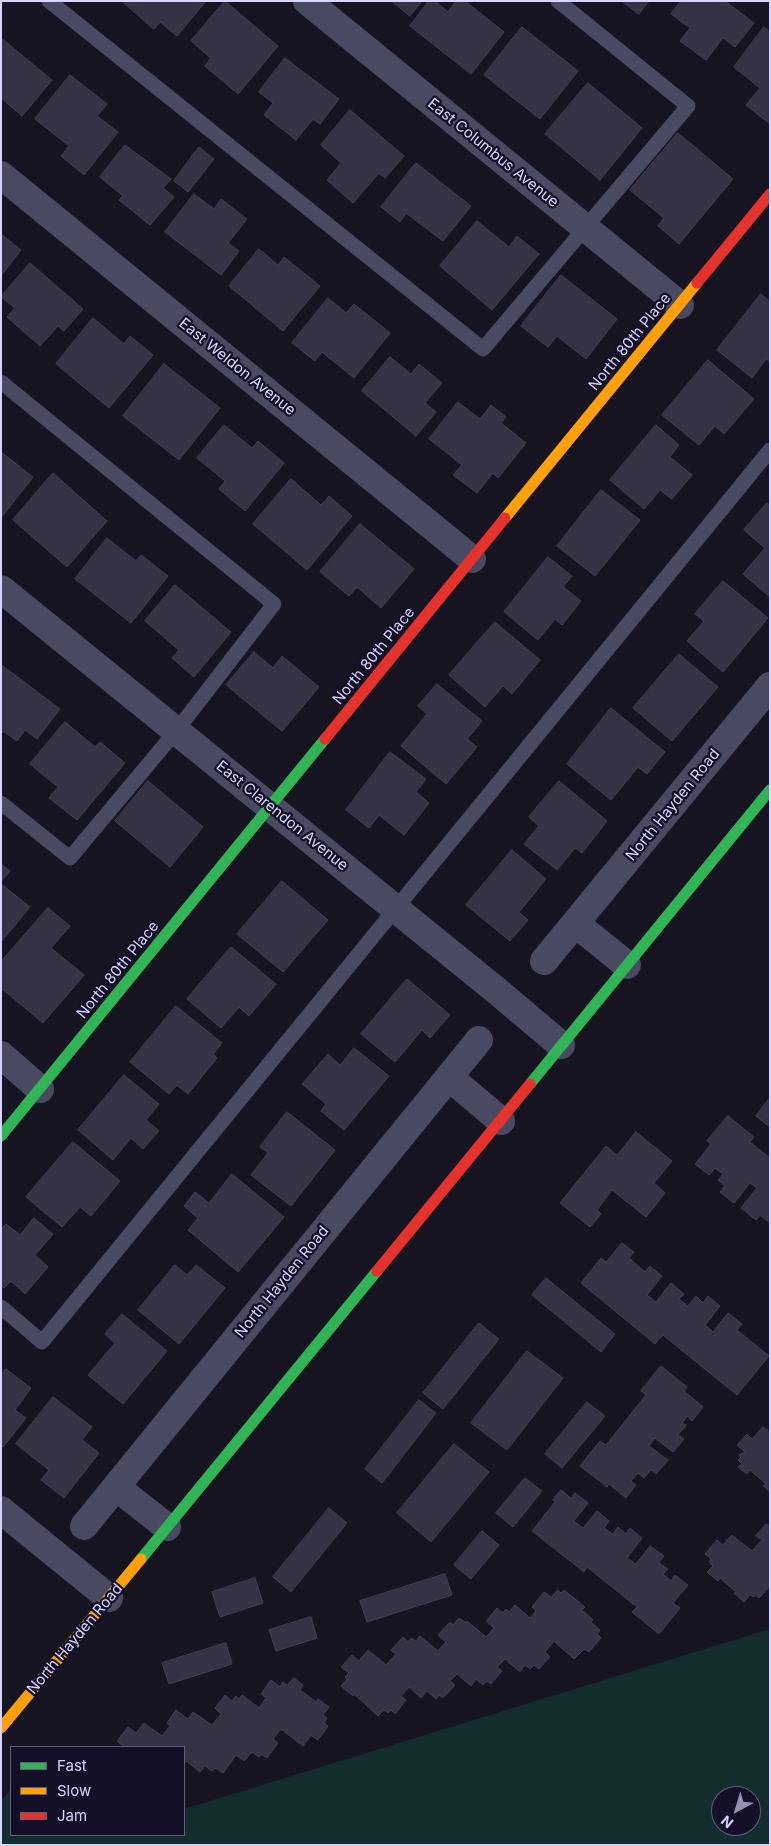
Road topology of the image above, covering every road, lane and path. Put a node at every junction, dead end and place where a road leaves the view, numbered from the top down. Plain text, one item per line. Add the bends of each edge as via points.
1 (49, 1) edge
2 (307, 1) edge
3 (558, 1) edge
4 (1, 175) edge
5 (770, 194) edge
6 (586, 228) junction
7 (680, 305) junction
8 (1, 382) edge
9 (770, 450) edge
10 (472, 559) junction
11 (1, 589) edge
12 (770, 686) edge
13 (177, 730) junction
14 (770, 790) edge
15 (1, 803) edge
16 (270, 807) junction
17 (395, 909) junction
18 (576, 924) junction
19 (544, 961) dead end
20 (627, 964) junction
21 (479, 1040) dead end
22 (561, 1045) junction
23 (1, 1055) edge
24 (449, 1077) junction
25 (40, 1089) junction
26 (501, 1121) junction
27 (1, 1136) edge
28 (1, 1307) edge
29 (116, 1487) junction
30 (1, 1510) edge
31 (84, 1526) dead end
32 (167, 1527) junction
33 (108, 1598) junction
34 (2, 1724) edge

1 - 6 lane via 483,349
2 - 6 street, East Columbus Avenue
3 - 6 lane via 688,106
4 - 10 street, East Weldon Avenue
5 - 7 main road, North 80th Place
6 - 7 street, East Columbus Avenue
7 - 10 main road, North 80th Place
8 - 13 lane via 274,604
9 - 17 lane
10 - 16 main road, North 80th Place
11 - 13 street, East Clarendon Avenue
12 - 18 street, North Hayden Road
13 - 15 lane via 70,858
13 - 16 street, East Clarendon Avenue
14 - 20 main road, North Hayden Road
16 - 17 street, East Clarendon Avenue
16 - 25 main road, North 80th Place
17 - 22 street, East Clarendon Avenue
17 - 28 lane via 42,1342
18 - 19 street, North Hayden Road
18 - 20 street
20 - 22 main road, North Hayden Road
21 - 24 street, North Hayden Road
22 - 26 main road, North Hayden Road
23 - 25 street
24 - 26 street
24 - 29 street, North Hayden Road
25 - 27 main road, North 80th Place
26 - 32 main road, North Hayden Road
29 - 31 street, North Hayden Road
29 - 32 street
30 - 33 street
32 - 33 main road, North Hayden Road
33 - 34 main road, North Hayden Road

